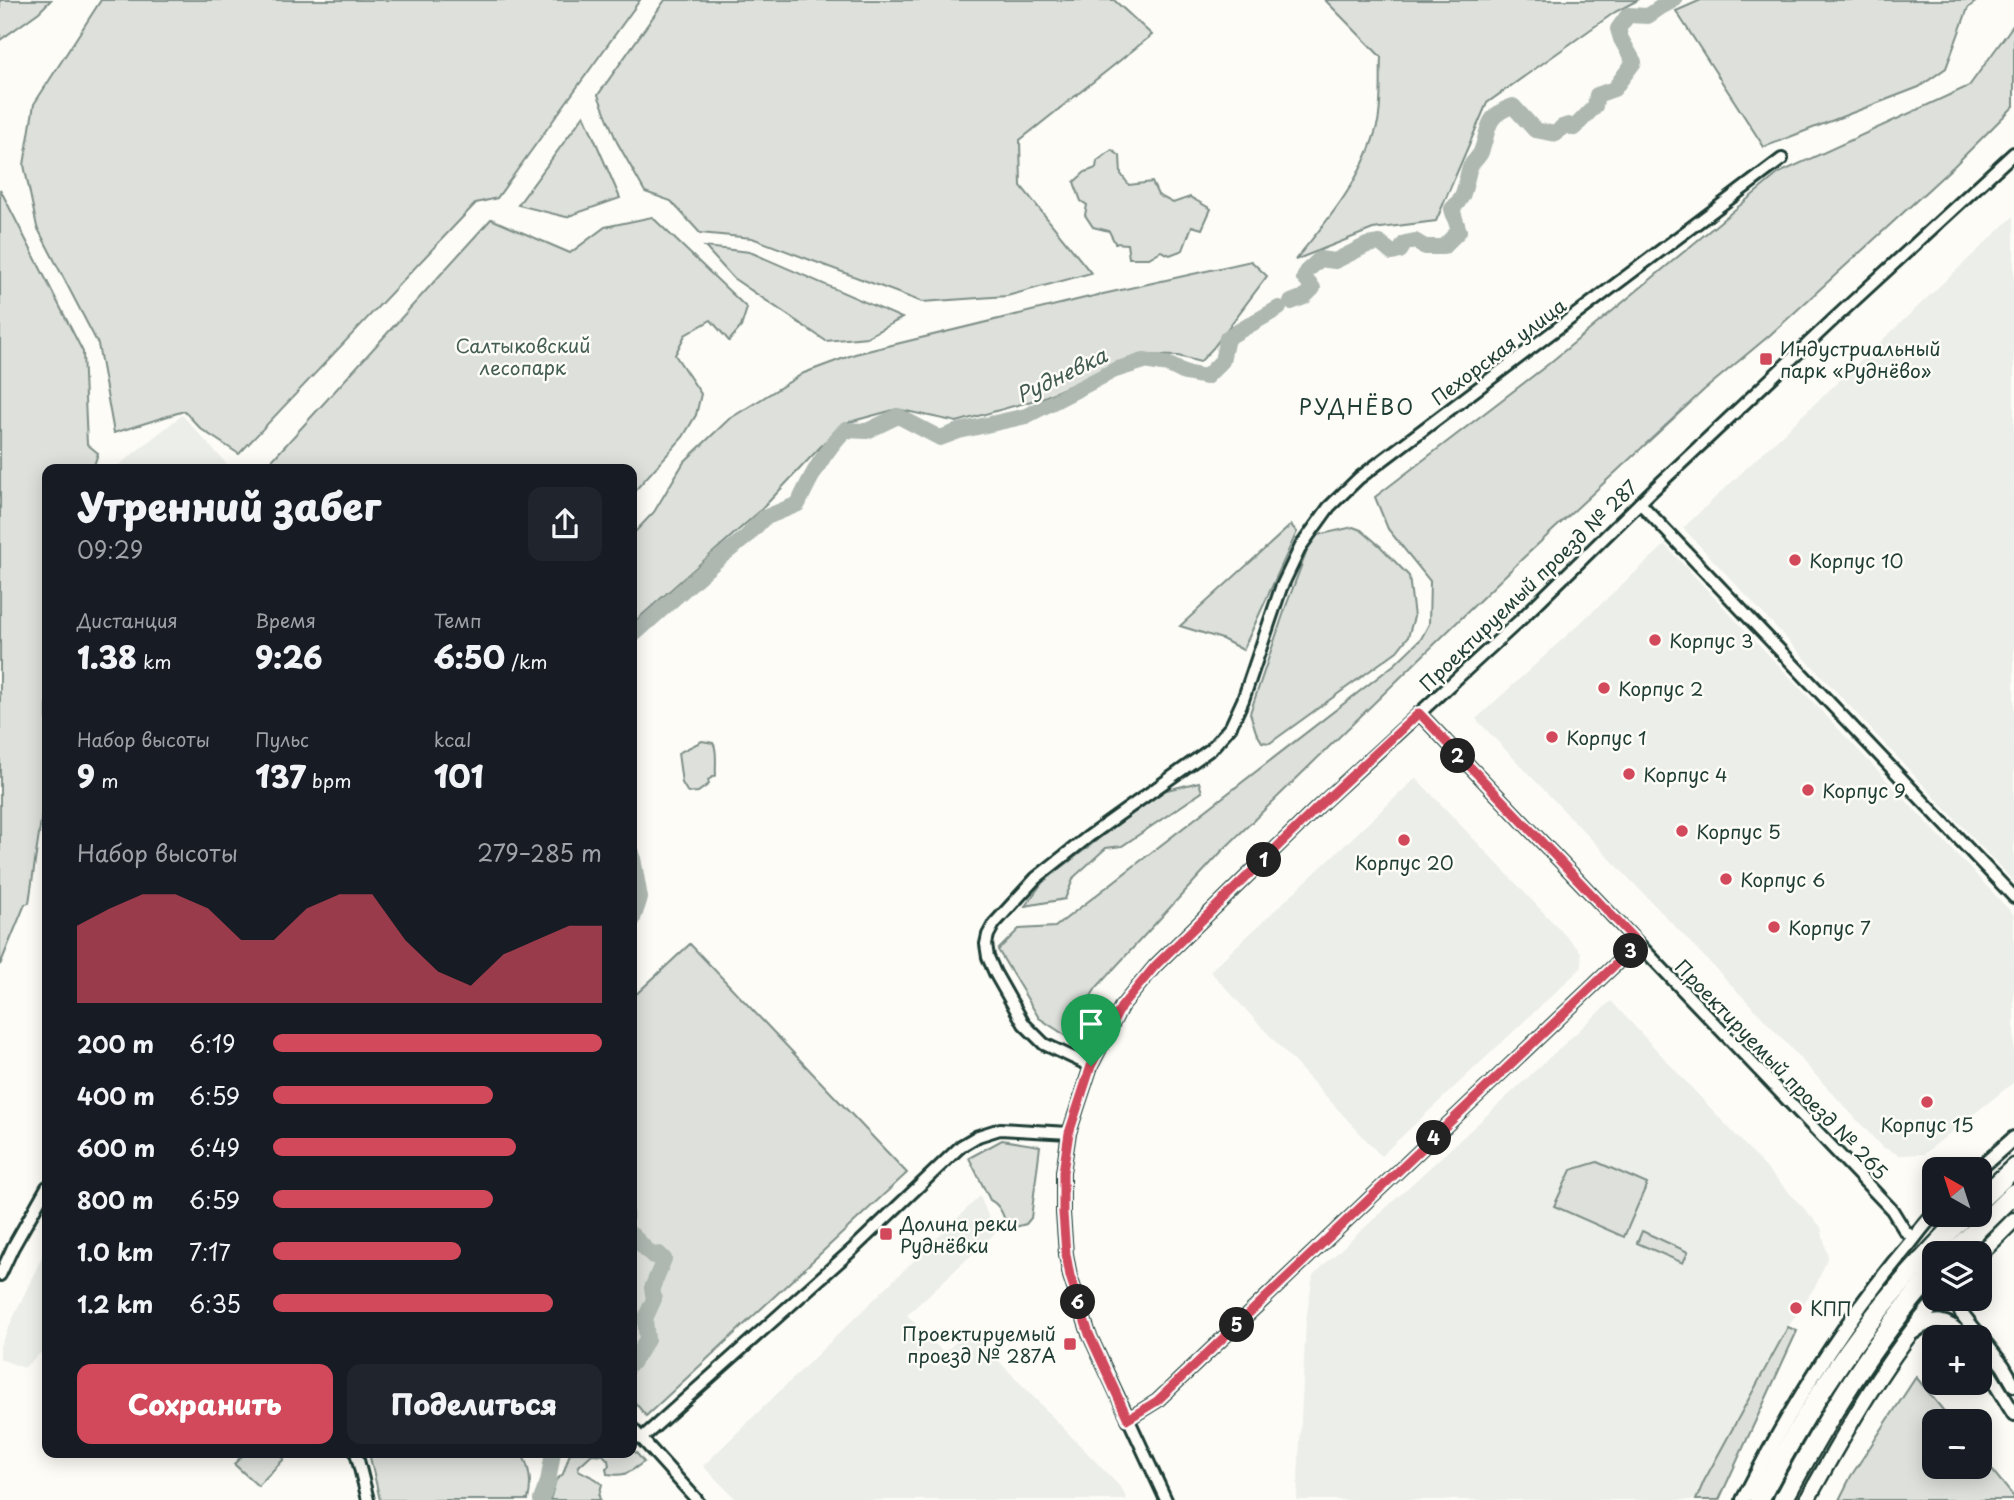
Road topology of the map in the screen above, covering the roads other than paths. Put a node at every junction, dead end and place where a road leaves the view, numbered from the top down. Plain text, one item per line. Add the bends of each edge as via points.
1 (2014, 153) edge
2 (1782, 159) dead end
3 (1640, 502) junction
4 (1419, 713) junction
5 (2014, 897) edge
6 (1638, 943) junction
7 (1091, 1066) junction
8 (1069, 1133) junction
9 (2014, 1138) edge
10 (1992, 1157) edge
11 (2014, 1168) edge
12 (1992, 1189) edge
13 (2014, 1193) edge
14 (42, 1196) edge
15 (2014, 1220) edge
16 (1923, 1227) edge
17 (1954, 1227) edge
18 (1914, 1238) junction
19 (1965, 1241) edge
20 (1992, 1242) edge
21 (0, 1275) edge
22 (1922, 1288) edge
23 (1929, 1311) edge
24 (1961, 1311) edge
25 (1923, 1325) edge
26 (1952, 1325) edge
27 (1922, 1326) edge
28 (1911, 1334) junction
29 (1992, 1378) edge
30 (2014, 1385) edge
31 (2014, 1414) edge
32 (1128, 1419) junction
33 (637, 1434) edge
34 (641, 1439) junction
35 (358, 1458) edge
36 (368, 1500) edge
37 (697, 1500) edge
38 (1166, 1500) edge
39 (1743, 1500) edge
40 (1759, 1500) edge
41 (1783, 1500) edge
42 (1807, 1500) edge

1 - 3 street, Проектируемый проезд № 287
2 - 7 street, Пехорская улица via 1359,478 1329,507 1301,546 1281,588 1231,726 1211,749 1035,878 994,924 986,944 988,957 1024,1024 1044,1044
3 - 4 street, Проектируемый проезд № 287
3 - 5 street
4 - 6 street, Проектируемый проезд № 265
4 - 7 street, Проектируемый проезд № 287 via 1155,966 1121,1007
6 - 18 street, Проектируемый проезд № 265
6 - 32 street via 1157,1401
7 - 8 street, Проектируемый проезд № 287
8 - 32 street, Проектируемый проезд № 287 via 1063,1213 1070,1276 1089,1334
8 - 34 street via 1000,1129 961,1146
9 - 10 street
11 - 12 highway
13 - 19 highway
14 - 21 street
15 - 20 main road
16 - 18 street
17 - 40 highway via 1888,1299 1848,1352
18 - 39 street via 1808,1384
22 - 41 highway via 1844,1393
23 - 28 main road
24 - 30 street
25 - 26 street via 1938,1321
27 - 28 street
28 - 42 main road via 1854,1417
29 - 31 street
32 - 38 street, Проектируемый проезд № 287
33 - 34 street
34 - 37 street
35 - 36 street

